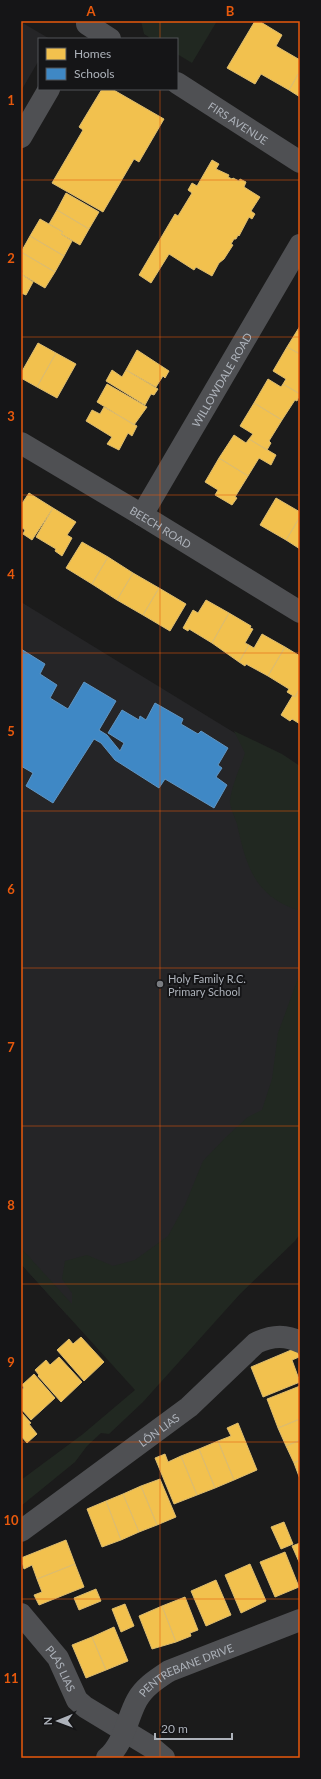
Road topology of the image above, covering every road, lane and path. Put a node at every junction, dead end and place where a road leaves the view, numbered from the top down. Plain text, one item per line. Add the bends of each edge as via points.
1 (85, 28) edge
2 (108, 38) edge
3 (178, 84) edge
4 (48, 90) edge
5 (21, 137) edge
6 (300, 162) edge
7 (300, 245) edge
8 (21, 443) edge
9 (142, 515) junction
10 (300, 612) edge
11 (298, 1341) edge
12 (21, 1531) edge
13 (21, 1614) edge
14 (300, 1620) edge
15 (124, 1731) junction
16 (107, 1758) edge
17 (164, 1758) edge

1 - 2 street
3 - 6 street, FIRS AVENUE
4 - 5 street
7 - 9 street, WILLOWDALE ROAD
8 - 9 street, BEECH ROAD
9 - 10 street, BEECH ROAD
11 - 12 street, LÔN LIAS via 275,1337 256,1343 190,1407
13 - 15 street, PLAS LIAS via 58,1658 77,1700
14 - 15 street, PENTREBANE DRIVE via 169,1671 156,1679 137,1700
15 - 16 street, PENTREBANE DRIVE via 112,1754
15 - 17 street, PLAS LIAS

